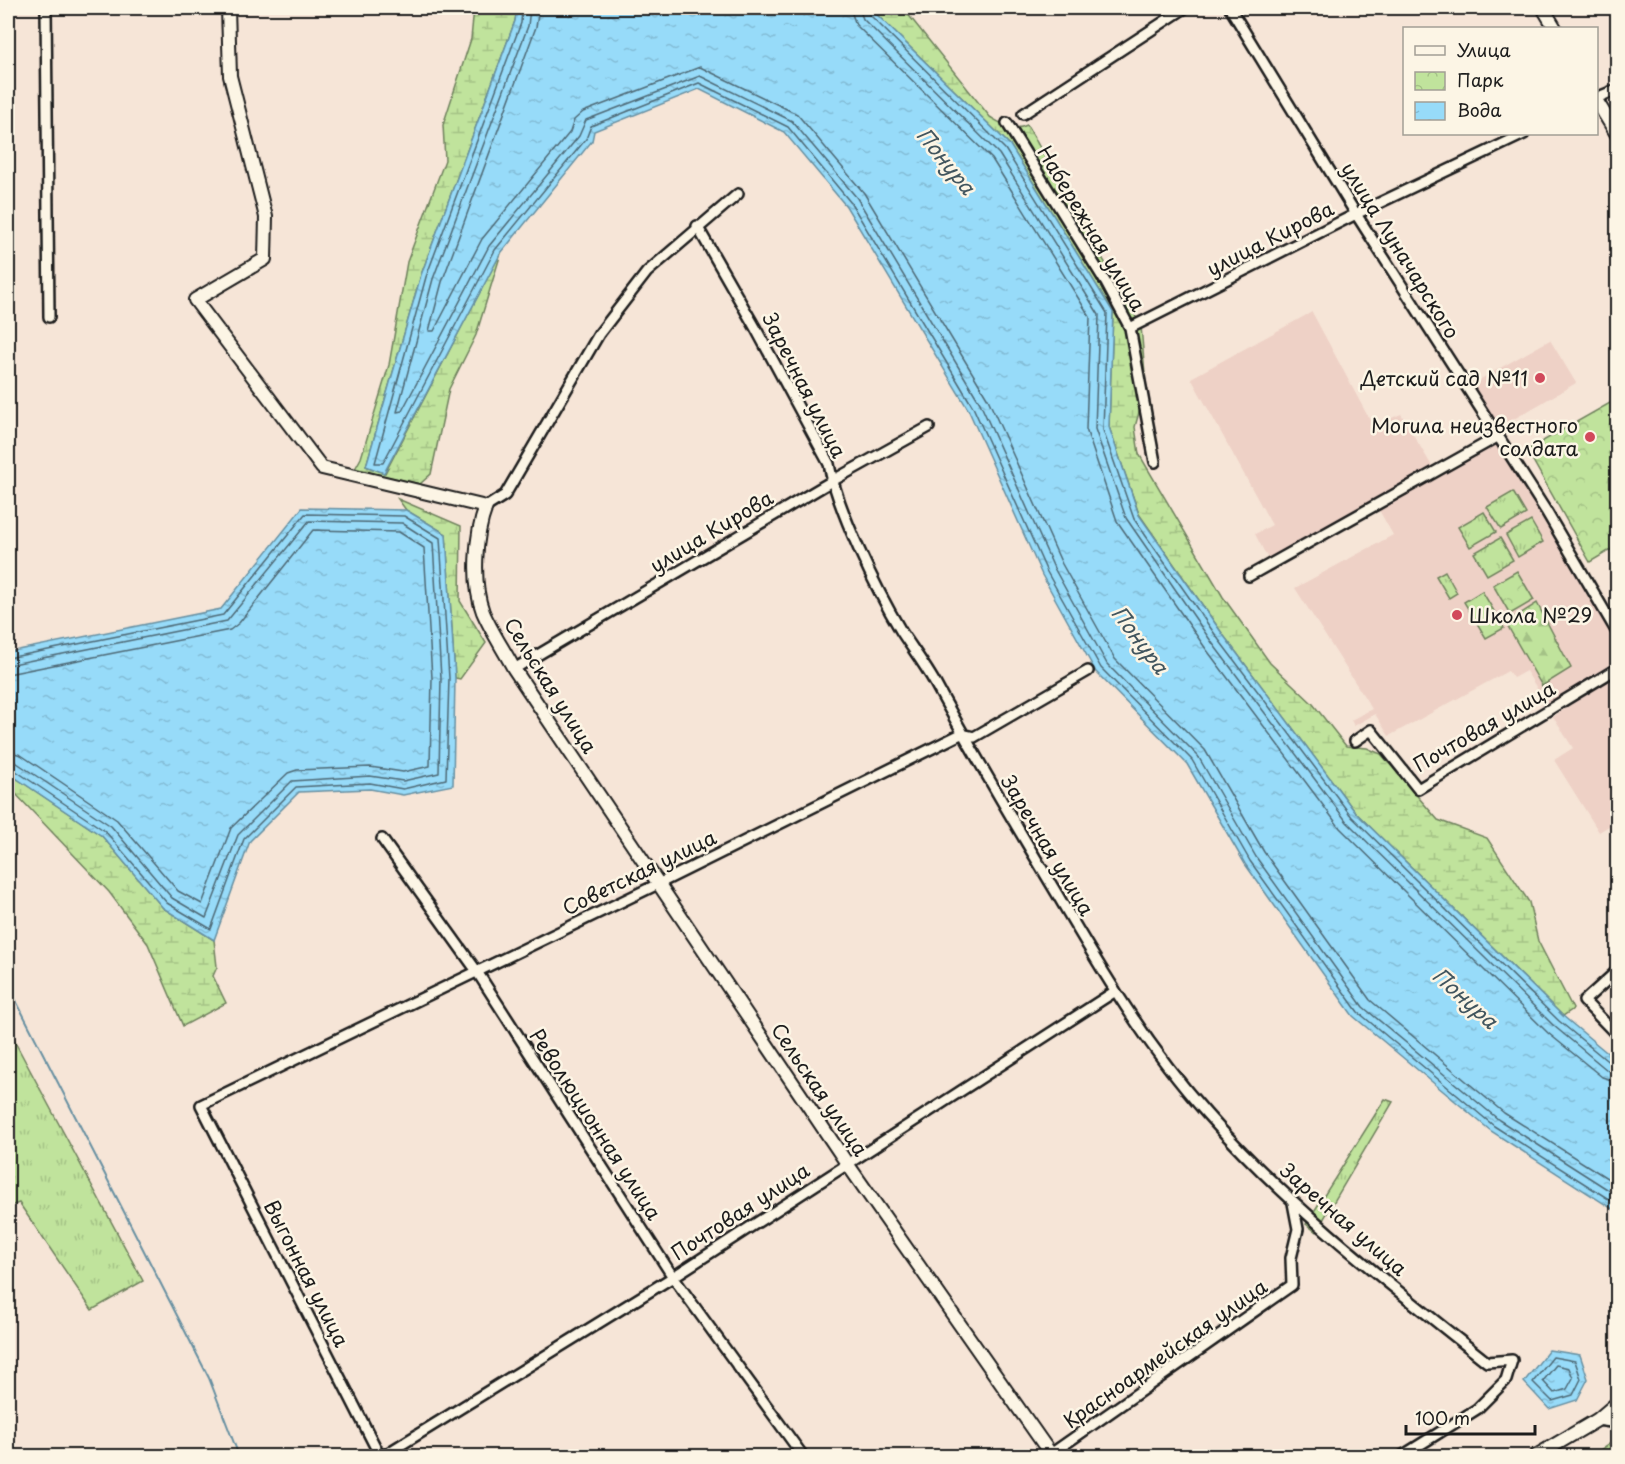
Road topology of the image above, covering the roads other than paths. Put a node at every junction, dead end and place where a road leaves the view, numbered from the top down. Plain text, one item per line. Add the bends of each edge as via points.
1 (45, 8) edge
2 (228, 8) edge
3 (1185, 8) edge
4 (1230, 8) edge
5 (1543, 8) edge
6 (1554, 27) edge
7 (1617, 89) edge
8 (1598, 98) edge
9 (1598, 103) edge
10 (1023, 114) dead end
11 (1008, 123) dead end
12 (1522, 135) edge
13 (1617, 136) edge
14 (738, 194) dead end
15 (1356, 214) junction
16 (697, 226) junction
17 (49, 317) dead end
18 (1130, 328) junction
19 (929, 428) dead end
20 (1499, 436) junction
21 (1155, 462) dead end
22 (832, 481) junction
23 (486, 507) junction
24 (1250, 576) dead end
25 (1617, 633) edge
26 (1617, 668) edge
27 (514, 669) junction
28 (1088, 671) dead end
29 (961, 734) junction
30 (1355, 741) dead end
31 (382, 839) dead end
32 (658, 884) junction
33 (476, 970) junction
34 (1617, 970) edge
35 (1114, 992) junction
36 (1617, 1036) edge
37 (201, 1105) joint
38 (846, 1162) junction
39 (1293, 1203) junction
40 (673, 1277) junction
41 (1617, 1402) edge
42 (1597, 1420) junction
43 (1617, 1424) edge
44 (382, 1456) edge
45 (803, 1456) edge
46 (1050, 1456) edge
47 (1402, 1456) edge
48 (1536, 1456) edge

1 - 17 street
2 - 23 street via 230,76 266,217 265,259 195,300 322,468
3 - 10 street
4 - 15 street, улица Луначарского
5 - 6 street
7 - 8 street
9 - 13 street
11 - 18 street, Набережная улица
12 - 15 street, улица Кирова
14 - 16 street
15 - 18 street, улица Кирова
15 - 20 street, улица Луначарского
16 - 22 street, Заречная улица via 829,465
16 - 23 street via 647,272 599,334 504,495
18 - 21 street, Набережная улица
19 - 22 street, улица Кирова
20 - 24 street
20 - 25 street, улица Луначарского
22 - 27 street, улица Кирова
22 - 29 street, Заречная улица via 900,629
23 - 27 street, Сельская улица via 477,531 482,610
26 - 30 street, Почтовая улица via 1418,789 1371,730
27 - 32 street, Сельская улица
28 - 29 street, Советская улица via 974,737
29 - 32 street, Советская улица
29 - 35 street, Заречная улица
31 - 33 street, Революционная улица
32 - 33 street, Советская улица
32 - 38 street, Сельская улица
33 - 37 street, Советская улица
33 - 40 street, Революционная улица
34 - 36 street via 1584,1001
35 - 38 street, Почтовая улица
35 - 39 street, Заречная улица via 1207,1115
37 - 44 street, Выгонная улица
38 - 40 street, Почтовая улица
38 - 46 street, Сельская улица
39 - 46 street, Красноармейская улица via 1298,1229 1291,1258 1292,1285
39 - 47 street, Заречная улица via 1487,1362 1512,1360 1506,1380 1478,1409
40 - 44 street, Почтовая улица
40 - 45 street, Революционная улица
41 - 42 street
42 - 43 street
42 - 48 street

